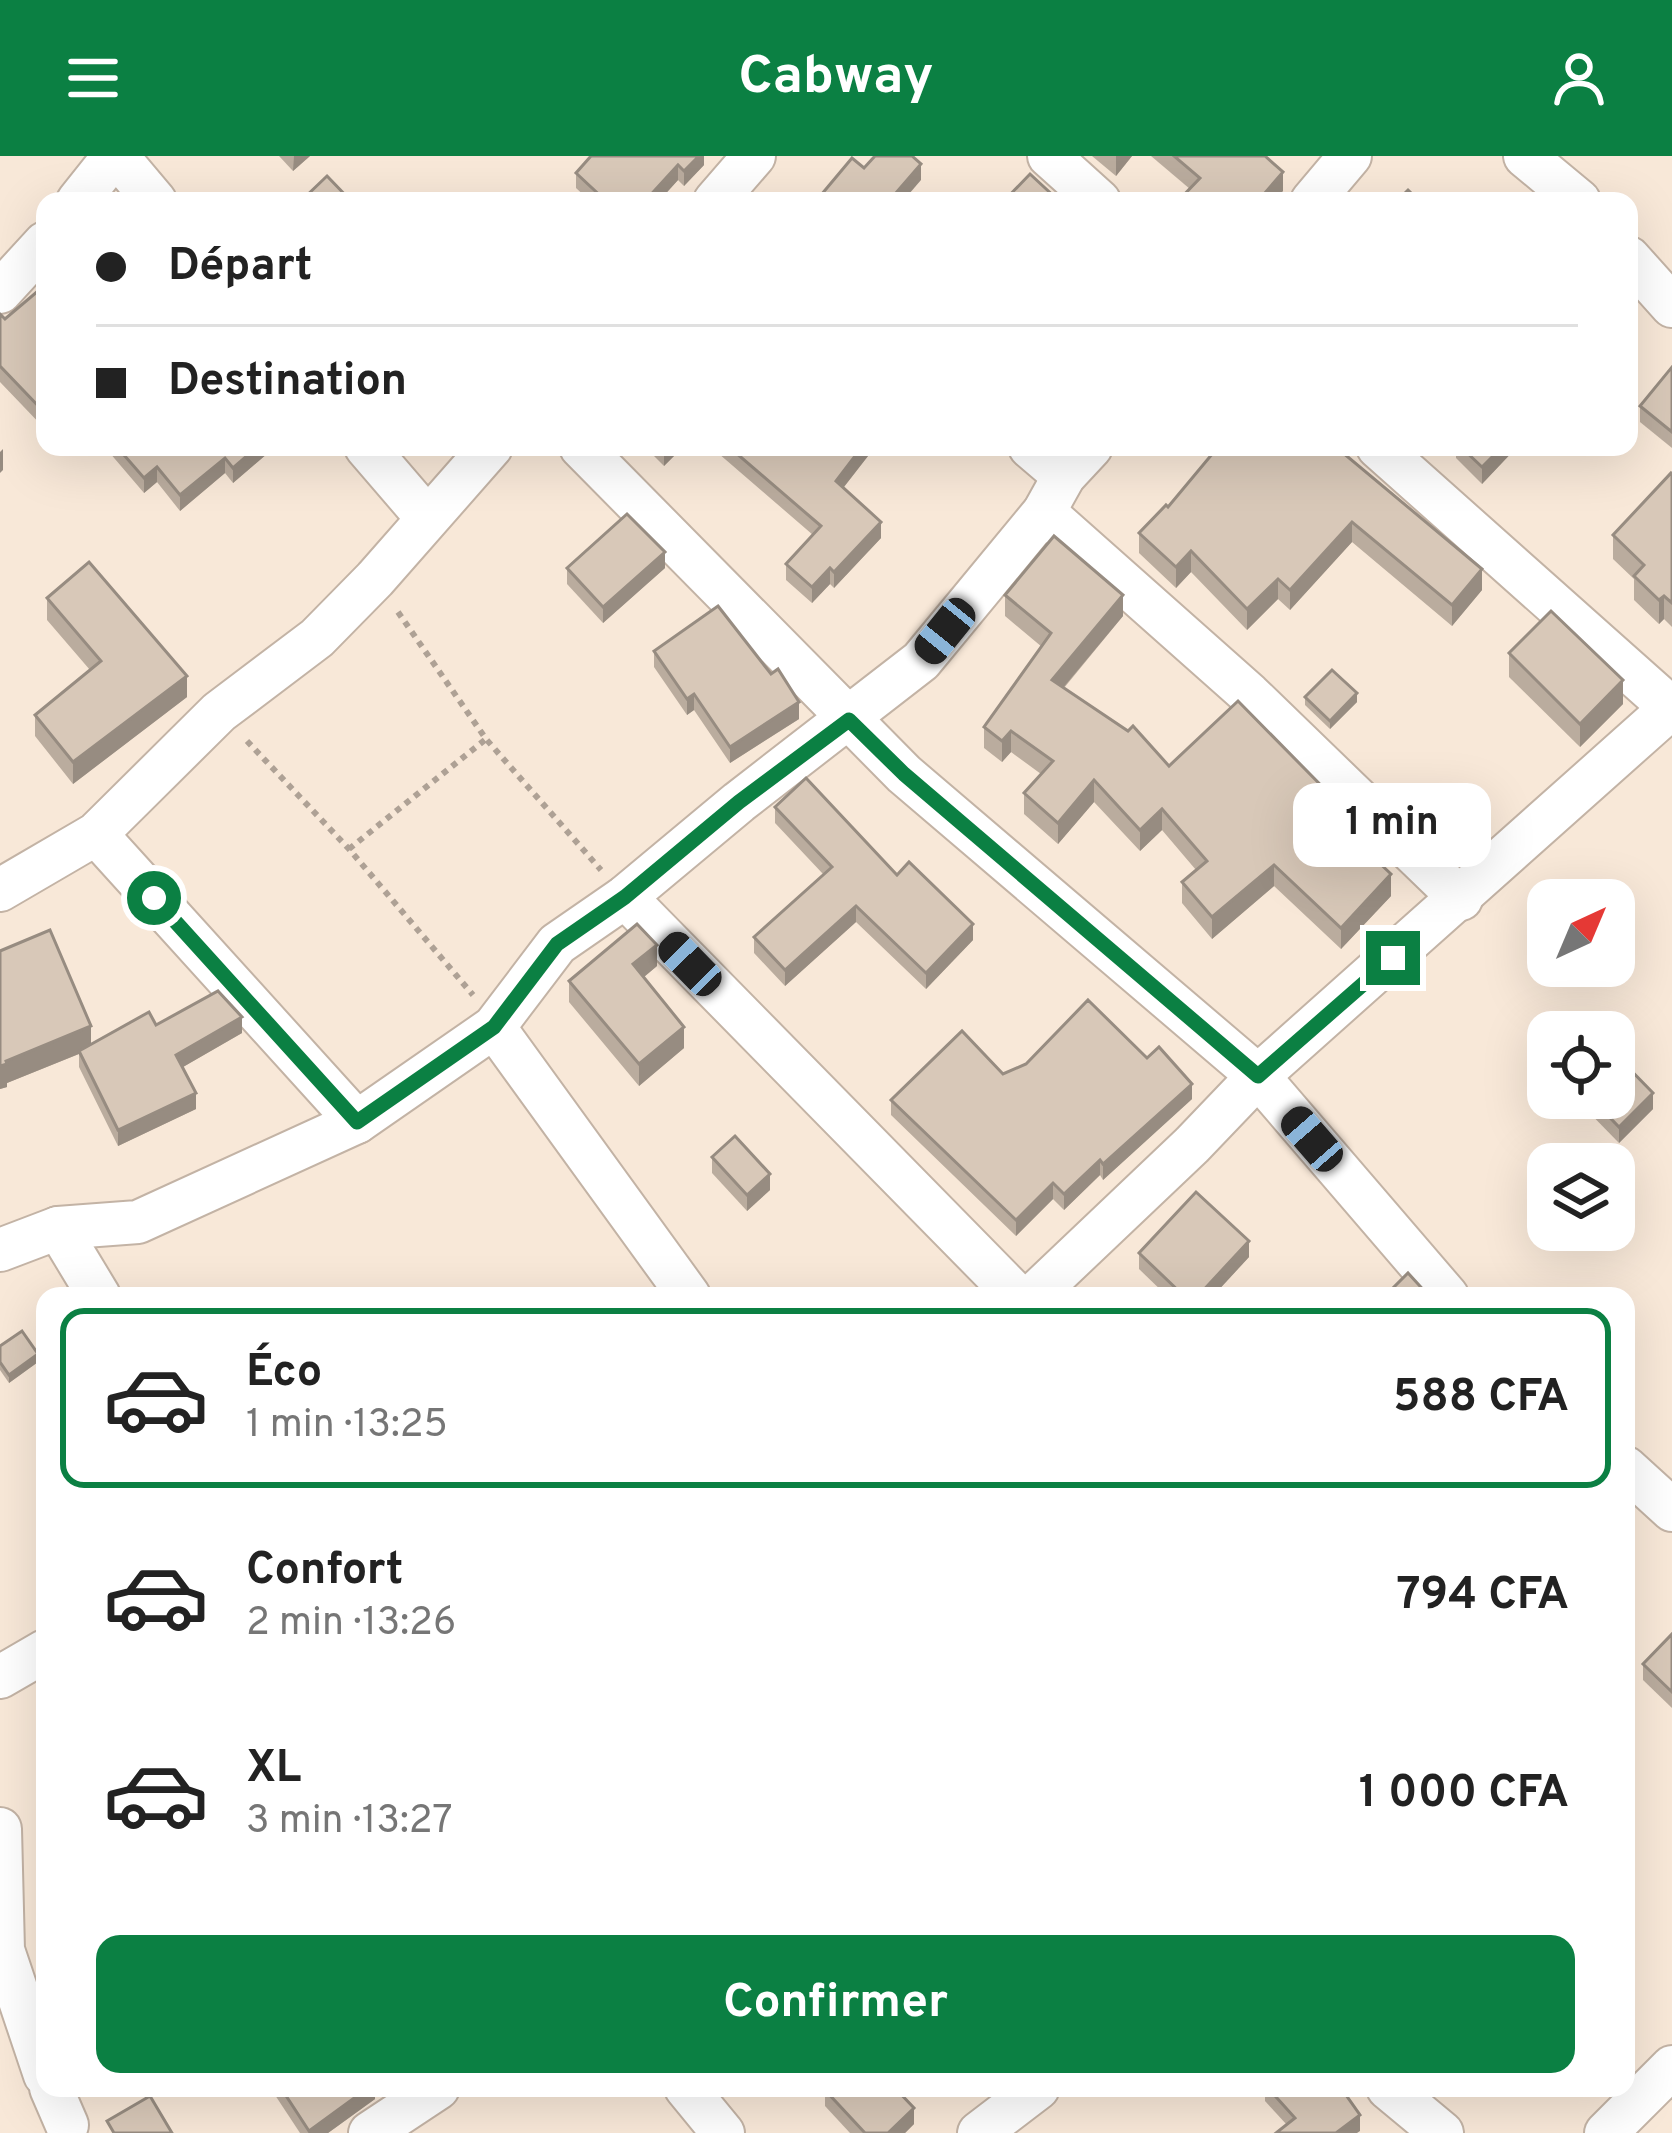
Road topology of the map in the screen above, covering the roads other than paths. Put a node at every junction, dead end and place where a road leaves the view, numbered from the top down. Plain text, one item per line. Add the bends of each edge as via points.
1 (116, 156) edge
2 (1049, 156) edge
3 (1350, 156) edge
4 (1525, 156) edge
5 (86, 192) edge
6 (147, 192) edge
7 (1089, 192) edge
8 (1320, 192) edge
9 (1568, 192) edge
10 (36, 253) edge
11 (1638, 268) edge
12 (0, 292) edge
13 (1672, 306) edge
14 (374, 456) edge
15 (483, 456) edge
16 (590, 456) edge
17 (1040, 456) edge
18 (1388, 456) edge
19 (1066, 478) edge
20 (427, 518) junction
21 (1672, 707) edge
22 (849, 720) junction
23 (96, 834) junction
24 (0, 890) edge
25 (625, 897) junction
26 (1461, 899) junction
27 (494, 1027) junction
28 (1258, 1076) junction
29 (357, 1122) junction
30 (58, 1228) junction
31 (0, 1250) edge
32 (94, 1287) edge
33 (682, 1287) edge
34 (1008, 1287) edge
35 (1042, 1287) edge
36 (1440, 1287) edge
37 (1635, 1476) edge
38 (1672, 1510) edge
39 (36, 1656) edge
40 (0, 1677) edge
41 (0, 1829) edge
42 (36, 2039) edge
43 (1672, 2067) edge
44 (424, 2097) edge
45 (693, 2097) edge
46 (1026, 2097) edge
47 (1399, 2097) edge
48 (370, 2133) edge
49 (723, 2133) edge
50 (979, 2133) edge
51 (1442, 2133) edge
52 (1606, 2133) edge

1 - 5 street
1 - 6 street
2 - 7 street
3 - 8 street
4 - 9 street
10 - 12 street
11 - 13 street
14 - 20 street
15 - 20 street
16 - 22 street
17 - 19 street
18 - 21 street
19 - 22 street via 921,661
19 - 26 street via 1249,694
20 - 23 street via 317,638 220,712
21 - 26 street
22 - 25 street
22 - 28 street
23 - 24 street
23 - 29 street
25 - 27 street via 557,944
25 - 34 street
26 - 28 street
27 - 29 street
27 - 33 street
28 - 35 street
28 - 36 street
29 - 30 street via 138,1222
30 - 31 street
30 - 32 street
37 - 38 street
39 - 40 street
41 - 42 street via 3,1950
43 - 52 street
44 - 48 street
45 - 49 street
46 - 50 street
47 - 51 street

